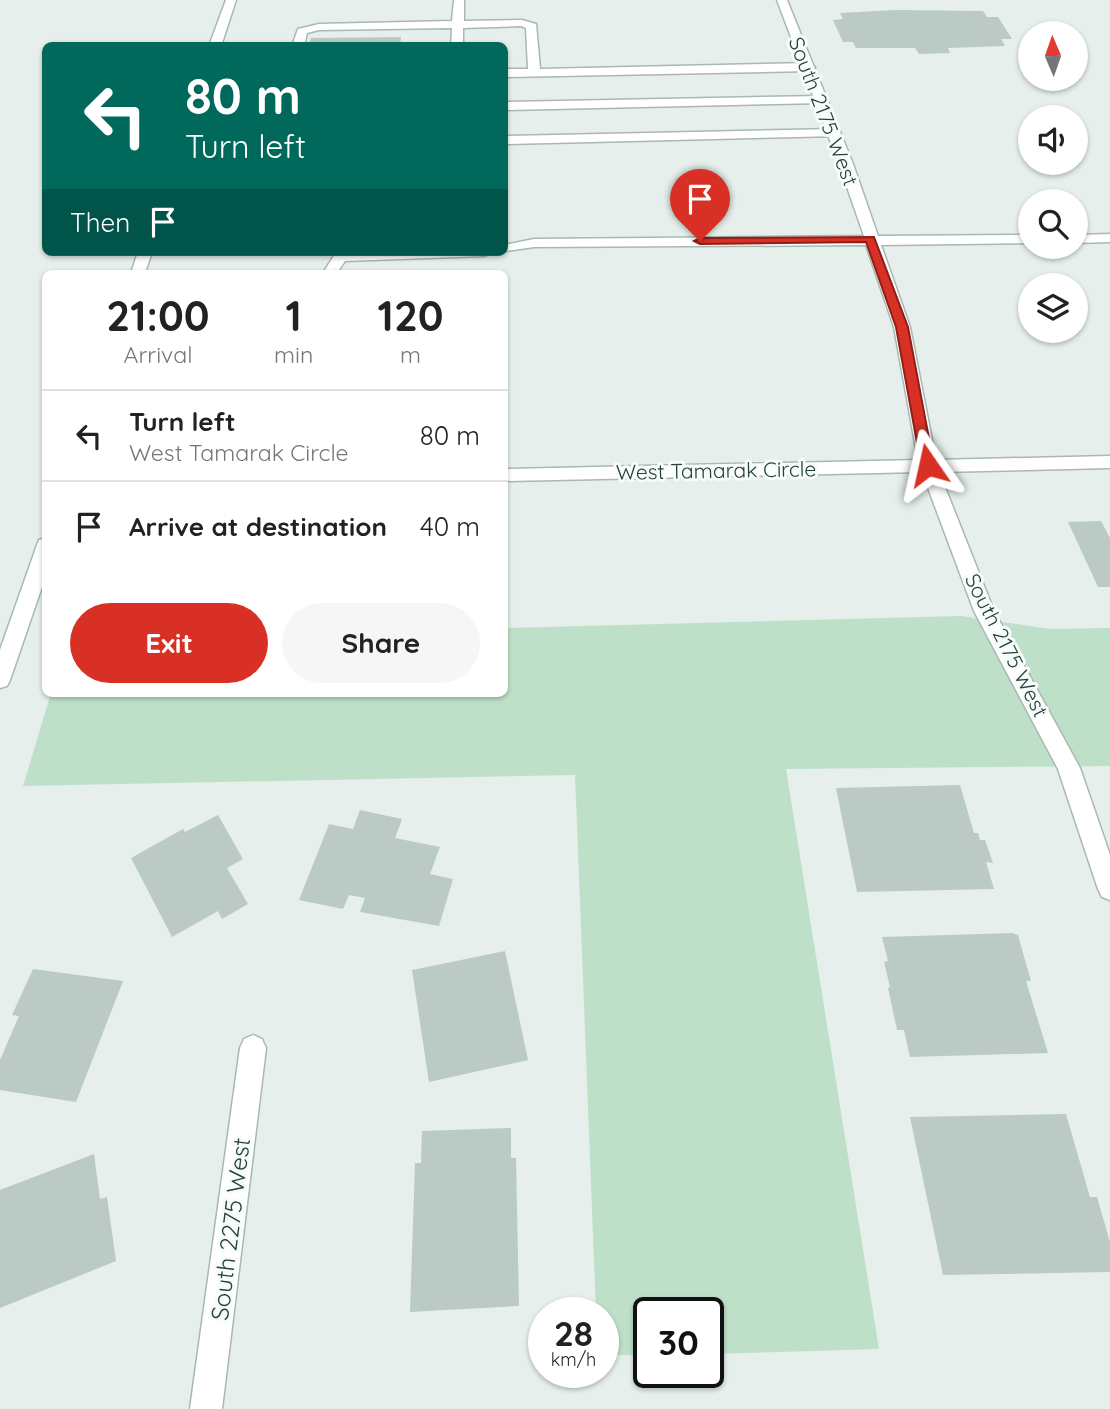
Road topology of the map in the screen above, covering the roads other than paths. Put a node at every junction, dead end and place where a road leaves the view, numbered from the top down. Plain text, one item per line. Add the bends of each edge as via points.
1 (231, 0) edge
2 (459, 0) edge
3 (782, 0) edge
4 (457, 24) junction
5 (216, 42) edge
6 (299, 42) edge
7 (457, 42) edge
8 (809, 67) junction
9 (508, 73) edge
10 (534, 73) junction
11 (821, 100) junction
12 (508, 106) edge
13 (834, 133) junction
14 (508, 140) edge
15 (870, 239) junction
16 (1018, 239) edge
17 (1088, 239) edge
18 (1110, 239) edge
19 (508, 248) edge
20 (369, 256) edge
21 (332, 270) edge
22 (1110, 462) edge
23 (928, 465) junction
24 (508, 475) edge
25 (42, 557) edge
26 (0, 680) edge
27 (1110, 889) edge
28 (253, 1048) dead end
29 (206, 1409) edge

1 - 5 street
2 - 4 street
3 - 8 street, South 2175 West
4 - 6 street via 319,27 302,31
4 - 7 street
4 - 10 street via 532,26
8 - 10 street
8 - 11 street, South 2175 West
9 - 10 street
11 - 12 street
11 - 13 street, South 2175 West
13 - 14 street
13 - 15 street, South 2175 West
15 - 16 street
15 - 19 street via 534,243
15 - 23 street, South 2175 West via 902,327
17 - 18 street
20 - 21 street via 340,257
22 - 23 street, West Tamarak Circle
23 - 24 street, West Tamarak Circle
23 - 27 street, South 2175 West via 984,611 1069,768
25 - 26 street
28 - 29 street, South 2275 West

